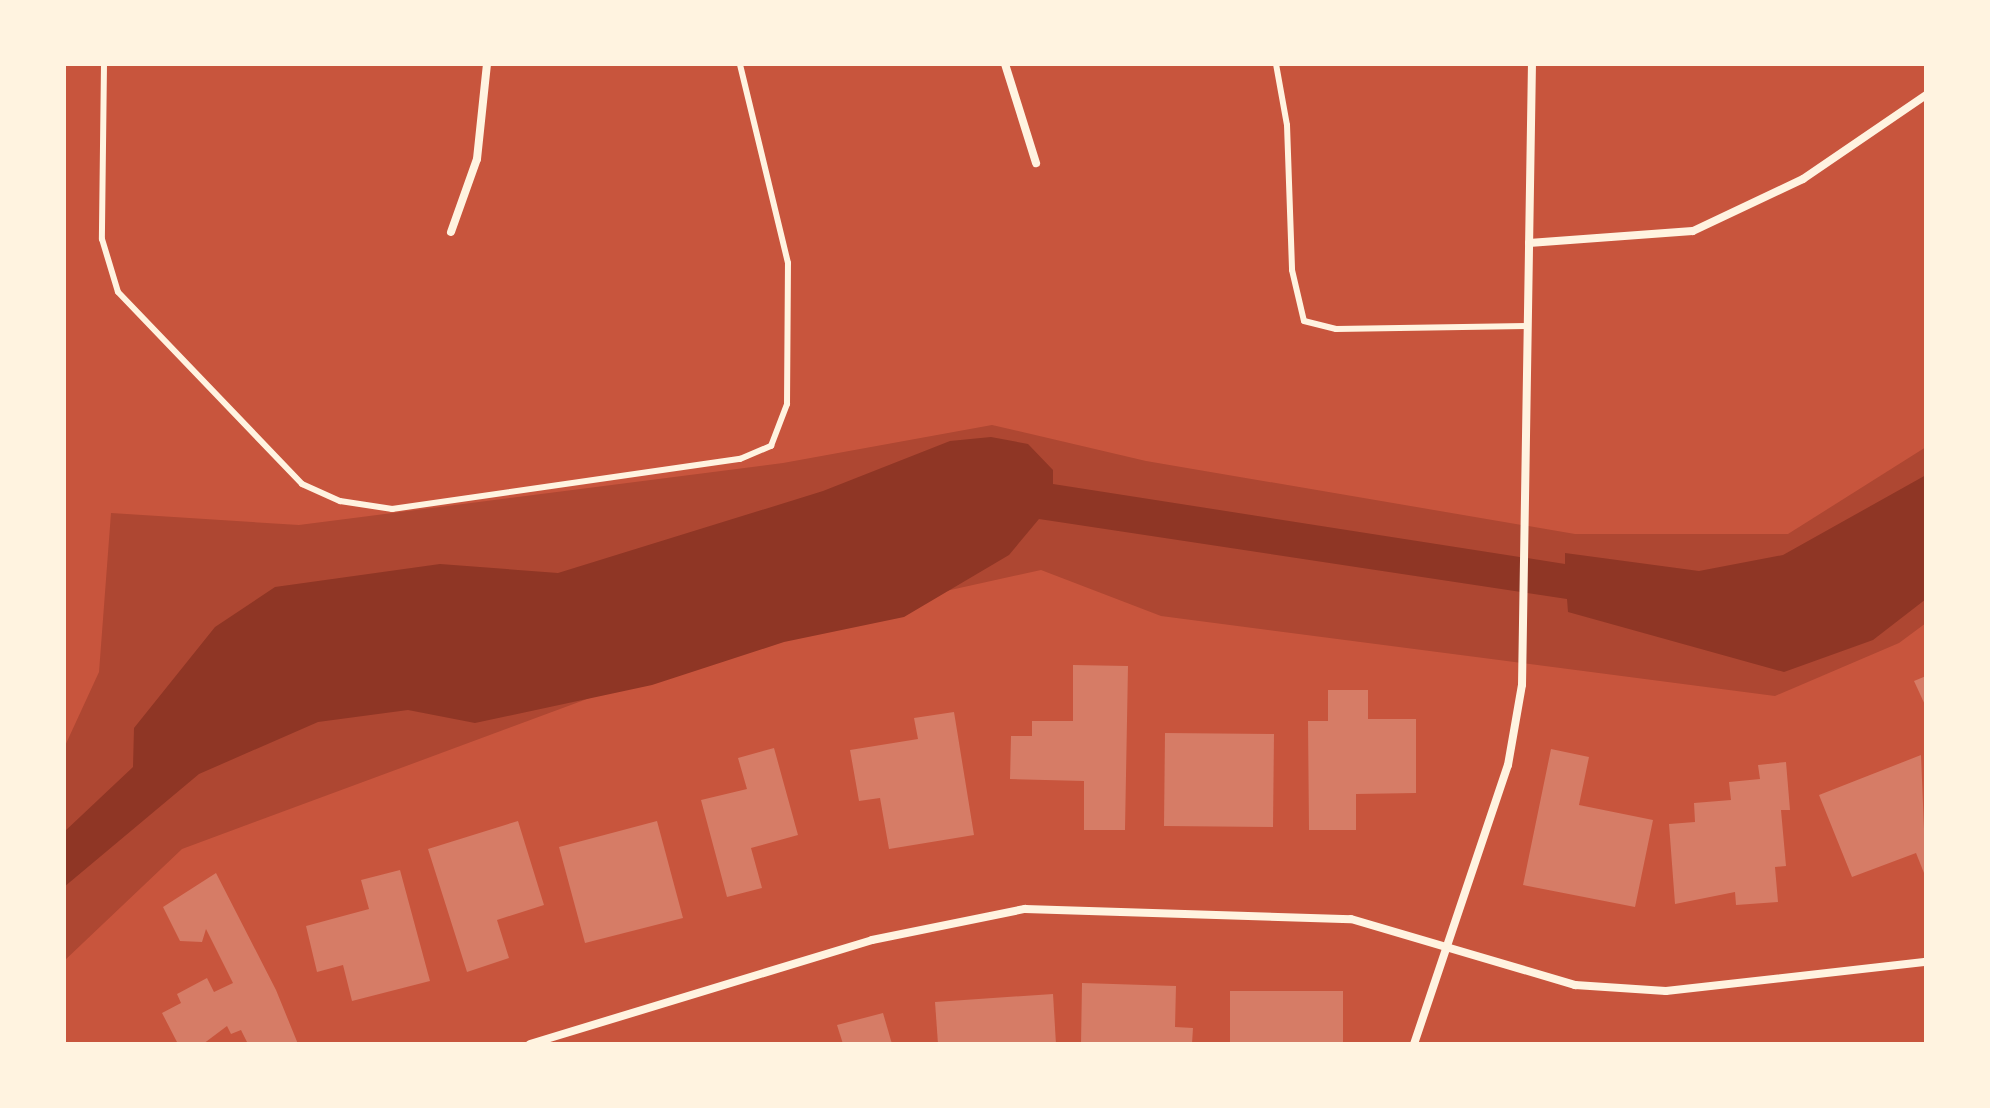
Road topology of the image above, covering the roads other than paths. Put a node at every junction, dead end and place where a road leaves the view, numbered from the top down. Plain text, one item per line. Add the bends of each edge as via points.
1 (104, 64) edge
2 (487, 64) edge
3 (740, 64) edge
4 (1005, 64) edge
5 (1276, 64) edge
6 (1532, 64) edge
7 (1926, 95) edge
8 (1036, 163) dead end
9 (451, 232) dead end
10 (1529, 243) junction
11 (1528, 326) junction
12 (1443, 946) junction
13 (1926, 962) edge
14 (530, 1044) edge
15 (1414, 1044) edge

1 - 3 lane via 102,239 118,292 302,484 340,501 392,509 740,459 771,446 787,404 788,263
2 - 9 street via 477,159
4 - 8 street
5 - 11 lane via 1287,125 1292,270 1304,321 1336,329
6 - 10 street
7 - 10 street via 1803,179 1693,231
10 - 11 street
11 - 12 street via 1522,685 1508,765
12 - 13 street via 1575,985 1666,991
12 - 14 street via 1351,919 1293,913 1025,909 872,940
12 - 15 street

